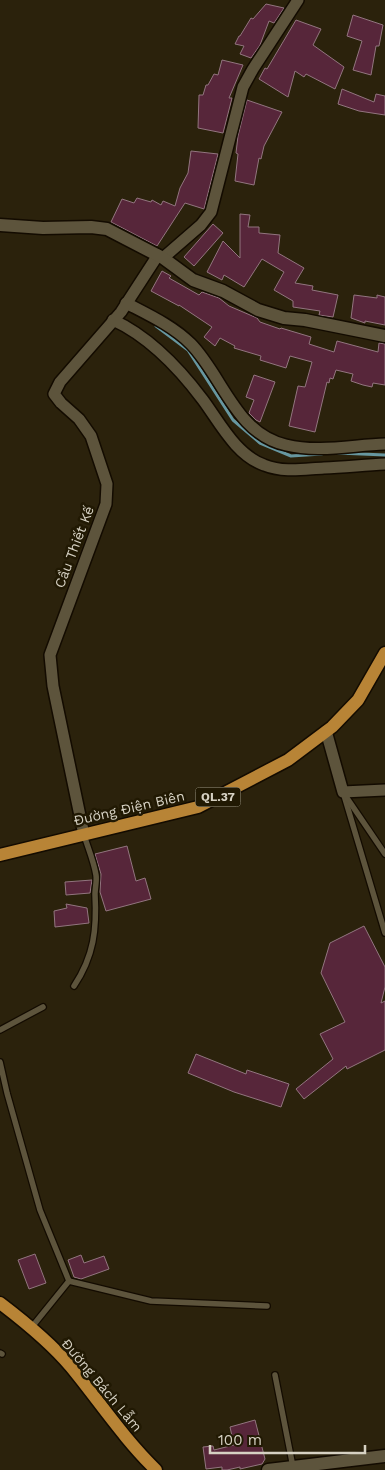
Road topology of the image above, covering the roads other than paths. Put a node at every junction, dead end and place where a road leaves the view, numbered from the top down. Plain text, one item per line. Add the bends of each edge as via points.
1 (298, 0) edge
2 (0, 225) edge
3 (161, 256) junction
4 (126, 303) junction
5 (113, 320) junction
6 (385, 336) edge
7 (385, 444) edge
8 (385, 464) edge
9 (385, 653) edge
10 (326, 731) junction
11 (385, 790) edge
12 (343, 792) junction
13 (84, 834) junction
14 (385, 854) edge
15 (0, 855) edge
16 (385, 933) edge
17 (74, 986) dead end
18 (43, 1007) dead end
19 (0, 1030) edge
20 (0, 1062) edge
21 (69, 1281) junction
22 (0, 1303) edge
23 (267, 1306) dead end
24 (31, 1328) junction
25 (275, 1375) dead end
26 (385, 1456) edge
27 (293, 1467) junction
28 (156, 1470) edge
29 (268, 1470) edge

1 - 3 street, Cầu Thiết Kế via 243,87 211,212 201,225
2 - 3 street via 107,230
3 - 4 street, Cầu Thiết Kế
3 - 6 street via 193,280 223,291 258,310 284,318
4 - 5 street, Cầu Thiết Kế
4 - 7 street via 168,326 190,344 238,411 267,438 301,448
5 - 8 street via 149,342 170,362 222,428 253,460 291,471
5 - 13 street, Cầu Thiết Kế via 60,382 54,394 79,419 90,436 107,484 106,504 50,655 52,686
9 - 10 main road, Đường Điện Biên / QL.37 via 358,700
10 - 12 street
10 - 13 main road, Đường Điện Biên / QL.37 via 288,760 198,807
11 - 12 street
12 - 14 lane
12 - 16 lane
13 - 15 main road, Đường Điện Biên / QL.37
13 - 17 lane via 96,876 97,910 93,945
18 - 19 lane
20 - 21 lane via 40,1210
21 - 23 lane via 151,1301
21 - 24 lane
22 - 24 main road, Đường Bách Lẫm
24 - 28 main road, Đường Bách Lẫm via 70,1365
25 - 27 lane
26 - 27 street
27 - 29 street

